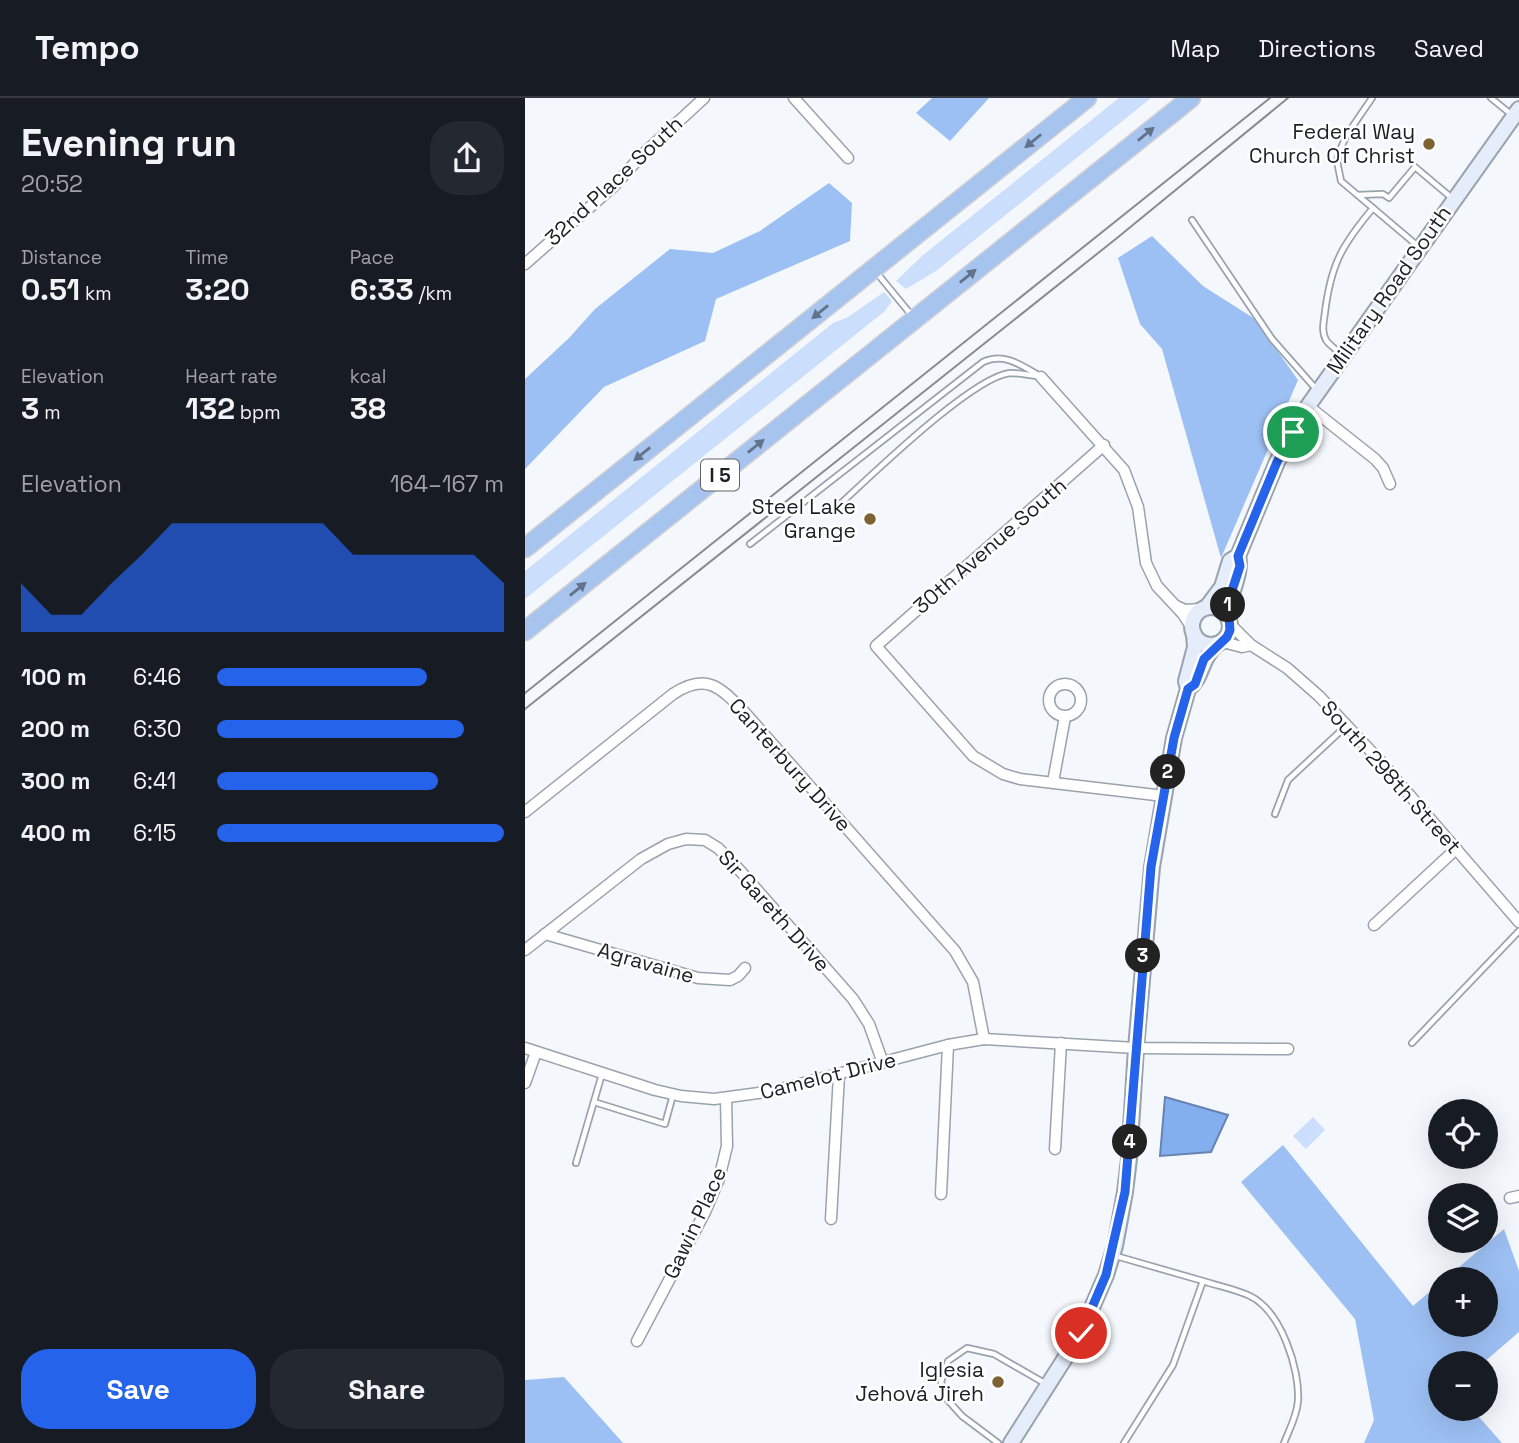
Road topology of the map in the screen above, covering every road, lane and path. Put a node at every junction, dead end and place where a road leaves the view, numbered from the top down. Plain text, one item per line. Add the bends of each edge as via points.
1 (703, 98) edge
2 (794, 98) edge
3 (1087, 98) edge
4 (1191, 98) edge
5 (1372, 98) edge
6 (1491, 98) edge
7 (1516, 118) edge
8 (848, 158) dead end
9 (1358, 195) junction
10 (1454, 199) junction
11 (1373, 208) junction
12 (1192, 220) dead end
13 (1419, 248) junction
14 (527, 260) edge
15 (873, 269) junction
16 (915, 319) junction
17 (1343, 355) junction
18 (1041, 377) junction
19 (1318, 391) junction
20 (1308, 406) junction
21 (1104, 445) junction
22 (1389, 484) dead end
23 (839, 505) dead end
24 (750, 544) dead end
25 (525, 548) edge
26 (1238, 556) junction
27 (1175, 606) junction
28 (1204, 608) junction
29 (1229, 621) junction
30 (525, 631) edge
31 (1193, 631) junction
32 (1220, 643) junction
33 (1251, 645) junction
34 (1188, 689) junction
35 (1065, 717) dead end
36 (1347, 726) junction
37 (1053, 782) junction
38 (1164, 796) junction
39 (525, 811) edge
40 (1275, 814) dead end
41 (1456, 849) junction
42 (1519, 922) edge
43 (1374, 925) dead end
44 (1519, 931) edge
45 (545, 933) junction
46 (525, 950) edge
47 (744, 968) dead end
48 (984, 1039) junction
49 (1061, 1043) junction
50 (1412, 1044) dead end
51 (948, 1045) junction
52 (1136, 1048) junction
53 (1288, 1049) dead end
54 (530, 1050) edge
55 (883, 1063) junction
56 (603, 1074) junction
57 (839, 1074) junction
58 (525, 1083) edge
59 (674, 1095) junction
60 (726, 1098) junction
61 (594, 1102) junction
62 (1055, 1149) dead end
63 (576, 1163) dead end
64 (941, 1194) dead end
65 (831, 1219) dead end
66 (1112, 1255) junction
67 (1203, 1281) junction
68 (636, 1341) dead end
69 (1048, 1385) junction
70 (999, 1443) edge
71 (1011, 1443) edge
72 (1124, 1443) edge
73 (1284, 1443) edge

1 - 14 street, 32nd Place South via 615,185
2 - 8 street
3 -> 15 highway
16 -> 4 highway, I 5
5 - 9 lane via 1346,136 1337,161 1341,181
6 - 7 lane
7 - 10 main road, Military Road South
9 - 10 lane via 1389,198 1415,167
9 - 11 lane
10 - 13 main road, Military Road South
11 - 13 lane
11 - 17 lane via 1348,237 1329,281 1323,330 1326,341
12 - 19 lane via 1272,339
13 - 17 main road, Military Road South
15 - 16 lane
15 -> 25 highway
30 -> 16 highway, I 5
17 - 19 main road, Military Road South
18 - 21 street
18 - 23 lane via 1010,373 990,379 965,395
18 - 24 lane via 1012,360 983,362
19 - 20 main road, Military Road South
20 - 22 street via 1375,459
20 - 26 main road, Military Road South via 1277,462
21 - 27 street via 1130,480 1139,507 1146,563 1157,586
21 - 37 street, 30th Avenue South via 876,646 973,756 1003,774
26 - 28 main road, Military Road South via 1230,561 1222,587
26 - 29 main road, Military Road South
27 - 28 street
27 - 31 street
28 - 29 main road via 1220,608
28 - 31 main road via 1193,618
29 - 32 main road via 1227,637
29 - 33 street, South 298th Street
31 - 32 main road via 1205,644
31 - 34 main road
32 - 33 street, South 298th Street
32 - 34 main road via 1204,659 1195,684
33 - 36 street, South 298th Street via 1300,679
34 - 38 main road
35 - 37 street
36 - 40 lane via 1288,780
36 - 41 street, South 298th Street
37 - 38 street
38 - 52 main road via 1151,867
39 - 48 street, Canterbury Drive via 673,694 696,683 717,687 747,715 955,951 973,982
41 - 42 street, South 298th Street
41 - 43 street
44 - 50 lane
45 - 46 street, Sir Gareth Drive
45 - 47 street, Agravaine via 698,978 728,980
45 - 55 street, Sir Gareth Drive via 652,852 682,839 705,840 735,865 847,992 869,1024
48 - 49 street, Camelot Drive
48 - 51 street, Camelot Drive
49 - 52 street, Camelot Drive
49 - 62 street
51 - 55 street, Camelot Drive
51 - 64 street
52 - 53 street, Camelot Drive
52 - 66 main road via 1125,1192
54 - 56 street, Camelot Drive
54 - 58 street
55 - 57 street, Camelot Drive
56 - 59 street, Camelot Drive
56 - 61 lane
57 - 60 street, Camelot Drive
57 - 65 street
59 - 60 street, Camelot Drive
59 - 61 lane via 665,1124
60 - 68 street, Gawin Place via 727,1146 719,1179
61 - 63 lane
66 - 67 lane
66 - 69 main road via 1088,1318
67 - 72 lane via 1173,1365
67 - 73 lane via 1251,1296 1263,1305 1283,1335 1293,1360 1298,1404
69 - 70 lane via 994,1354 967,1348 948,1361 941,1382 945,1397
69 - 71 main road

